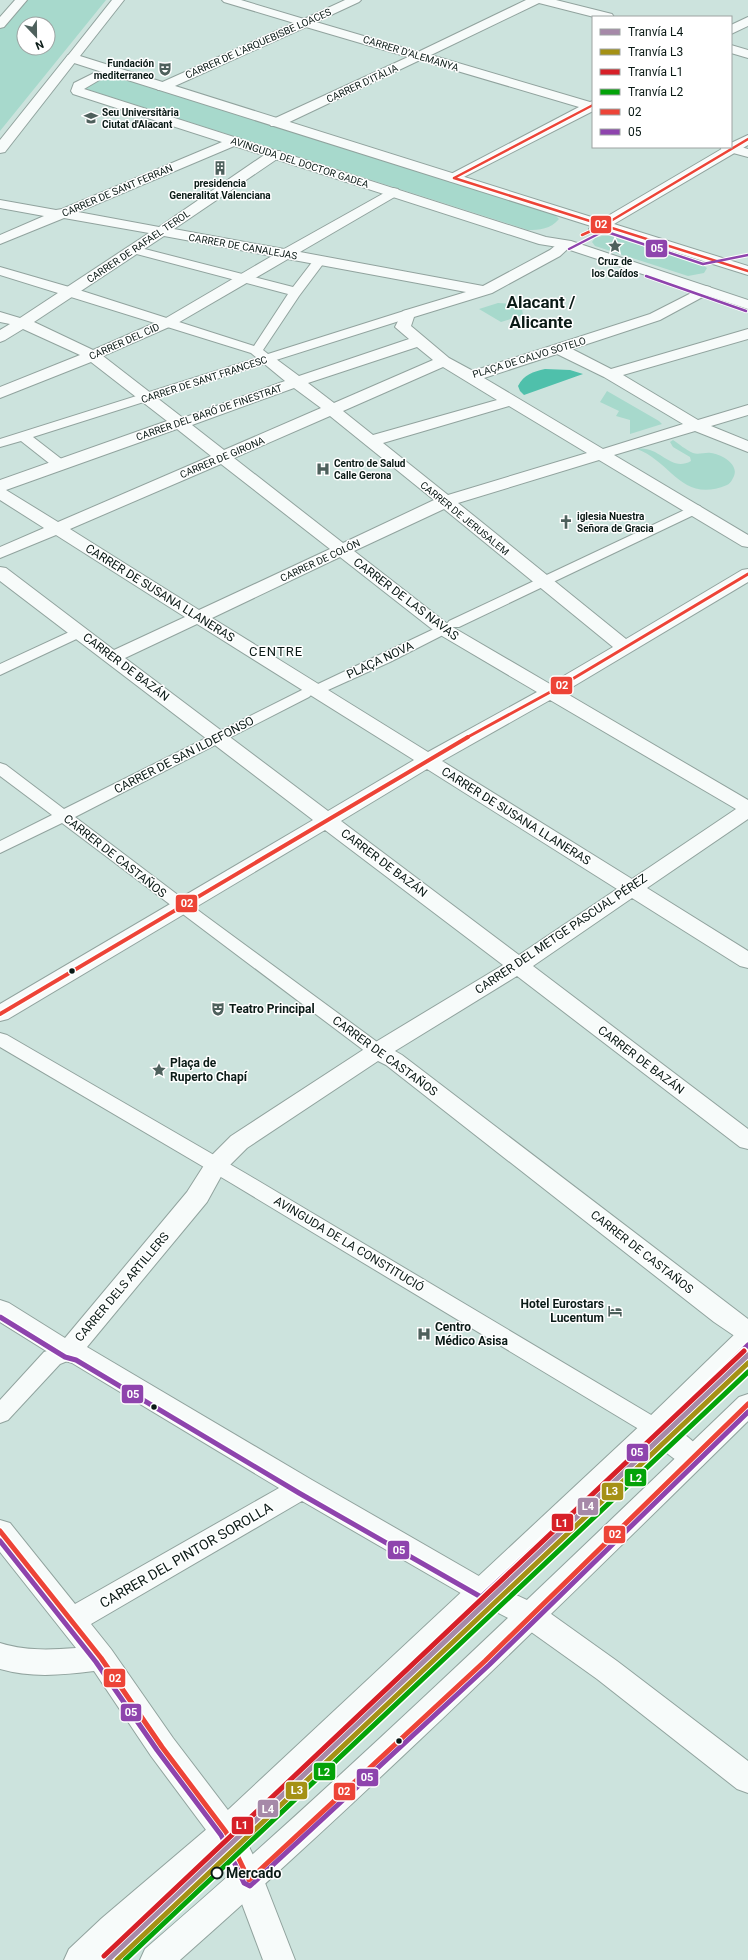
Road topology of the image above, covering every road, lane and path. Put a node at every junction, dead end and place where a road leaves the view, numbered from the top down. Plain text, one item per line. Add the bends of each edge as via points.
1 (8, 0) edge
2 (22, 0) edge
3 (118, 0) edge
4 (228, 0) edge
5 (355, 0) edge
6 (535, 0) edge
7 (542, 0) edge
8 (0, 9) edge
9 (604, 16) edge
10 (748, 21) edge
11 (306, 22) junction
12 (0, 24) edge
13 (732, 29) edge
14 (732, 49) edge
15 (748, 54) edge
16 (420, 56) junction
17 (72, 58) junction
18 (118, 73) junction
19 (162, 87) junction
20 (67, 91) junction
21 (44, 94) junction
22 (592, 106) edge
23 (276, 123) junction
24 (748, 139) edge
25 (234, 141) junction
26 (732, 147) edge
27 (729, 148) edge
28 (0, 149) edge
29 (748, 153) edge
30 (276, 154) junction
31 (454, 178) junction
32 (393, 192) junction
33 (0, 204) edge
34 (61, 213) junction
35 (556, 222) junction
36 (604, 225) junction
37 (160, 231) junction
38 (522, 234) junction
39 (0, 240) edge
40 (566, 244) junction
41 (133, 250) junction
42 (287, 254) junction
43 (320, 260) junction
44 (748, 260) edge
45 (734, 266) junction
46 (0, 271) edge
47 (748, 271) edge
48 (242, 278) junction
49 (487, 290) junction
50 (705, 290) junction
51 (72, 292) junction
52 (296, 292) junction
53 (748, 305) edge
54 (408, 314) junction
55 (0, 317) edge
56 (167, 322) junction
57 (23, 323) junction
58 (748, 334) edge
59 (0, 337) edge
60 (419, 341) junction
61 (559, 349) junction
62 (261, 355) junction
63 (92, 356) junction
64 (444, 361) junction
65 (585, 362) junction
66 (610, 374) junction
67 (470, 377) junction
68 (296, 382) junction
69 (0, 393) edge
70 (145, 397) junction
71 (504, 398) junction
72 (332, 410) junction
73 (748, 410) edge
74 (178, 423) junction
75 (697, 426) junction
76 (24, 436) junction
77 (370, 441) junction
78 (0, 443) edge
79 (748, 447) edge
80 (601, 454) junction
81 (222, 457) junction
82 (59, 464) junction
83 (0, 486) edge
84 (0, 493) edge
85 (446, 501) junction
86 (695, 509) junction
87 (57, 528) junction
88 (748, 542) edge
89 (341, 550) junction
90 (0, 553) edge
91 (0, 572) edge
92 (748, 574) edge
93 (544, 582) junction
94 (198, 617) junction
95 (454, 624) dead end
96 (80, 632) junction
97 (436, 632) dead end
98 (626, 648) junction
99 (113, 657) junction
100 (0, 670) edge
101 (323, 687) dead end
102 (549, 692) junction
103 (304, 694) dead end
104 (218, 738) junction
105 (428, 761) junction
106 (0, 768) edge
107 (748, 809) edge
108 (63, 816) junction
109 (327, 821) junction
110 (0, 848) edge
111 (631, 888) junction
112 (182, 907) junction
113 (748, 961) edge
114 (518, 966) junction
115 (0, 1014) edge
116 (0, 1039) edge
117 (377, 1051) junction
118 (748, 1141) edge
119 (216, 1165) junction
120 (0, 1310) edge
121 (748, 1332) edge
122 (748, 1337) edge
123 (68, 1352) junction
124 (748, 1404) edge
125 (0, 1414) edge
126 (655, 1428) junction
127 (693, 1457) junction
128 (302, 1488) junction
129 (0, 1531) edge
130 (481, 1590) junction
131 (530, 1614) junction
132 (70, 1621) junction
133 (0, 1656) edge
134 (101, 1658) junction
135 (748, 1779) edge
136 (226, 1832) junction
137 (249, 1880) junction
138 (80, 1960) edge
139 (156, 1960) edge
140 (279, 1960) edge

1 - 8 street
2 - 12 street
3 - 17 street
4 - 11 street, CARRER D'ALEMANYA
5 - 11 street, CARRER DE L'ARQUEBISBE LOACES
6 - 16 street, CARRER D'ITÀLIA
7 - 9 street
10 - 13 street
11 - 16 street, CARRER D'ALEMANYA
11 - 19 street, CARRER DE L'ARQUEBISBE LOACES
14 - 15 street
16 - 22 street, CARRER D'ALEMANYA
16 - 23 street, CARRER D'ITÀLIA
17 - 18 street, AVINGUDA DEL DOCTOR GADEA
17 - 21 street
18 - 19 street, AVINGUDA DEL DOCTOR GADEA
18 - 20 street, AVINGUDA DEL DOCTOR GADEA via 91,79
19 - 23 street, AVINGUDA DEL DOCTOR GADEA
20 - 21 street, AVINGUDA DEL DOCTOR GADEA
20 - 25 street, AVINGUDA DEL DOCTOR GADEA
21 - 28 street
22 - 31 street
23 - 31 street, AVINGUDA DEL DOCTOR GADEA
24 - 26 street
25 - 30 street, AVINGUDA DEL DOCTOR GADEA
25 - 34 street, CARRER DE SANT FERRAN
27 - 29 street
27 - 36 street
30 - 32 street, AVINGUDA DEL DOCTOR GADEA
30 - 37 street, CARRER DE RAFAEL TEROL
31 - 35 street, AVINGUDA DEL DOCTOR GADEA
32 - 38 street, AVINGUDA DEL DOCTOR GADEA
32 - 42 street, CARRER DEL CID
33 - 34 street, CARRER DE CANALEJAS via 58,215
34 - 37 street, CARRER DE CANALEJAS
34 - 39 street, CARRER DE SANT FERRAN
35 - 36 street, AVINGUDA DEL DOCTOR GADEA
35 - 38 street, AVINGUDA DEL DOCTOR GADEA
36 - 40 street
36 - 45 street
37 - 41 street, CARRER DE RAFAEL TEROL
37 - 42 street, CARRER DE CANALEJAS
38 - 40 street, AVINGUDA DEL DOCTOR GADEA
40 - 49 street
40 - 50 street
41 - 48 street
41 - 51 street, CARRER DE RAFAEL TEROL
42 - 43 street, CARRER DE CANALEJAS
42 - 48 street, CARRER DEL CID
43 - 49 street, CARRER DE CANALEJAS
43 - 52 street
44 - 45 street, PLAÇA DE CALVO SOTELO
45 - 47 street
45 - 50 street, PLAÇA DE CALVO SOTELO
46 - 51 street
48 - 52 street
48 - 56 street, CARRER DEL CID
49 - 54 street
50 - 53 street
50 - 61 street, PLAÇA DE CALVO SOTELO via 655,317
51 - 56 street
51 - 57 street, CARRER DE RAFAEL TEROL
52 - 62 street via 258,349
54 - 60 street, PLAÇA DE CALVO SOTELO via 403,327
54 - 62 street, CARRER DE SANT FRANCESC
55 - 57 street, CARRER DE LAS NAVAS
56 - 62 street
56 - 63 street, CARRER DEL CID
57 - 59 street, CARRER DE RAFAEL TEROL
57 - 63 street, CARRER DE LAS NAVAS
58 - 66 street
60 - 64 street, PLAÇA DE CALVO SOTELO
60 - 68 street, CARRER DEL BARÓ DE FINESTRAT
61 - 65 street
61 - 67 street, PLAÇA DE CALVO SOTELO
62 - 68 street, CARRER DE JERUSALEM
62 - 70 street, CARRER DE SANT FRANCESC
63 - 69 street, CARRER DEL CID
63 - 70 street, CARRER DE LAS NAVAS
64 - 67 street, PLAÇA DE CALVO SOTELO
64 - 72 street, CARRER DE GIRONA
65 - 66 street
65 - 71 street via 564,360 528,365 506,378 501,386
66 - 75 street
67 - 71 street
68 - 72 street, CARRER DE JERUSALEM
68 - 74 street, CARRER DEL BARÓ DE FINESTRAT
70 - 74 street, CARRER DE LAS NAVAS
70 - 76 street, CARRER DE SANT FRANCESC
71 - 77 street
71 - 80 street
72 - 77 street, CARRER DE JERUSALEM
72 - 81 street, CARRER DE GIRONA
73 - 75 street
74 - 81 street, CARRER DE LAS NAVAS
74 - 82 street, CARRER DEL BARÓ DE FINESTRAT
75 - 79 street
75 - 80 street, CARRER DE COLÓN
76 - 78 street, CARRER DE SANT FRANCESC
76 - 82 street
77 - 85 street, CARRER DE JERUSALEM
80 - 85 street, CARRER DE COLÓN
80 - 86 street
81 - 87 street, CARRER DE GIRONA
81 - 89 street, CARRER DE LAS NAVAS
82 - 83 street, CARRER DEL BARÓ DE FINESTRAT
84 - 87 street, CARRER DE SUSANA LLANERAS
85 - 89 street, CARRER DE COLÓN
85 - 93 street, CARRER DE JERUSALEM
86 - 88 street
86 - 93 street
87 - 90 street, CARRER DE GIRONA
87 - 94 street, CARRER DE SUSANA LLANERAS
89 - 94 street, CARRER DE COLÓN
89 - 102 street, CARRER DE LAS NAVAS via 443,629
91 - 96 street, CARRER DE BAZÁN
92 - 98 street
93 - 95 street
93 - 98 street, CARRER DE JERUSALEM
94 - 99 street, CARRER DE COLÓN
94 - 105 street, CARRER DE SUSANA LLANERAS
96 - 99 street, CARRER DE BAZÁN
96 - 100 street
97 - 101 street, PLAÇA NOVA via 386,659
98 - 102 street
99 - 104 street, CARRER DE BAZÁN
102 - 105 street
102 - 107 street, CARRER DE LAS NAVAS
103 - 104 street, CARRER DE SAN ILDEFONSO
104 - 108 street, CARRER DE SAN ILDEFONSO
104 - 109 street, CARRER DE BAZÁN
105 - 109 street
105 - 111 street, CARRER DE SUSANA LLANERAS
106 - 108 street, CARRER DE CASTAÑOS
107 - 111 street, CARRER DEL METGE PASCUAL PÉREZ
108 - 110 street, CARRER DE SAN ILDEFONSO
108 - 112 street, CARRER DE CASTAÑOS
109 - 112 street
109 - 114 street, CARRER DE BAZÁN
111 - 113 street, CARRER DE SUSANA LLANERAS
111 - 114 street, CARRER DEL METGE PASCUAL PÉREZ
112 - 115 street
112 - 117 street, CARRER DE CASTAÑOS
114 - 117 street, CARRER DEL METGE PASCUAL PÉREZ
114 - 118 street, CARRER DE BAZÁN
116 - 119 street, AVINGUDA DE LA CONSTITUCIÓ
117 - 119 street, CARRER DEL METGE PASCUAL PÉREZ via 239,1142
117 - 121 street, CARRER DE CASTAÑOS via 394,1060
119 - 123 street, CARRER DELS ARTILLERS via 198,1196
119 - 126 street, AVINGUDA DE LA CONSTITUCIÓ
120 - 123 street
122 - 126 street
123 - 125 street, CARRER DELS ARTILLERS via 52,1358
123 - 128 street via 78,1354
124 - 127 street
126 - 127 street, AVINGUDA DE LA CONSTITUCIÓ
126 - 130 street
127 - 131 street
128 - 130 street
128 - 132 street, CARRER DEL PINTOR SOROLLA
129 - 132 street
130 - 131 street
130 - 136 street
131 - 135 street
131 - 137 street via 473,1672
132 - 134 street
133 - 134 street via 39,1664
134 - 136 street via 162,1747
136 - 137 street
136 - 138 street
137 - 139 street
137 - 140 street

